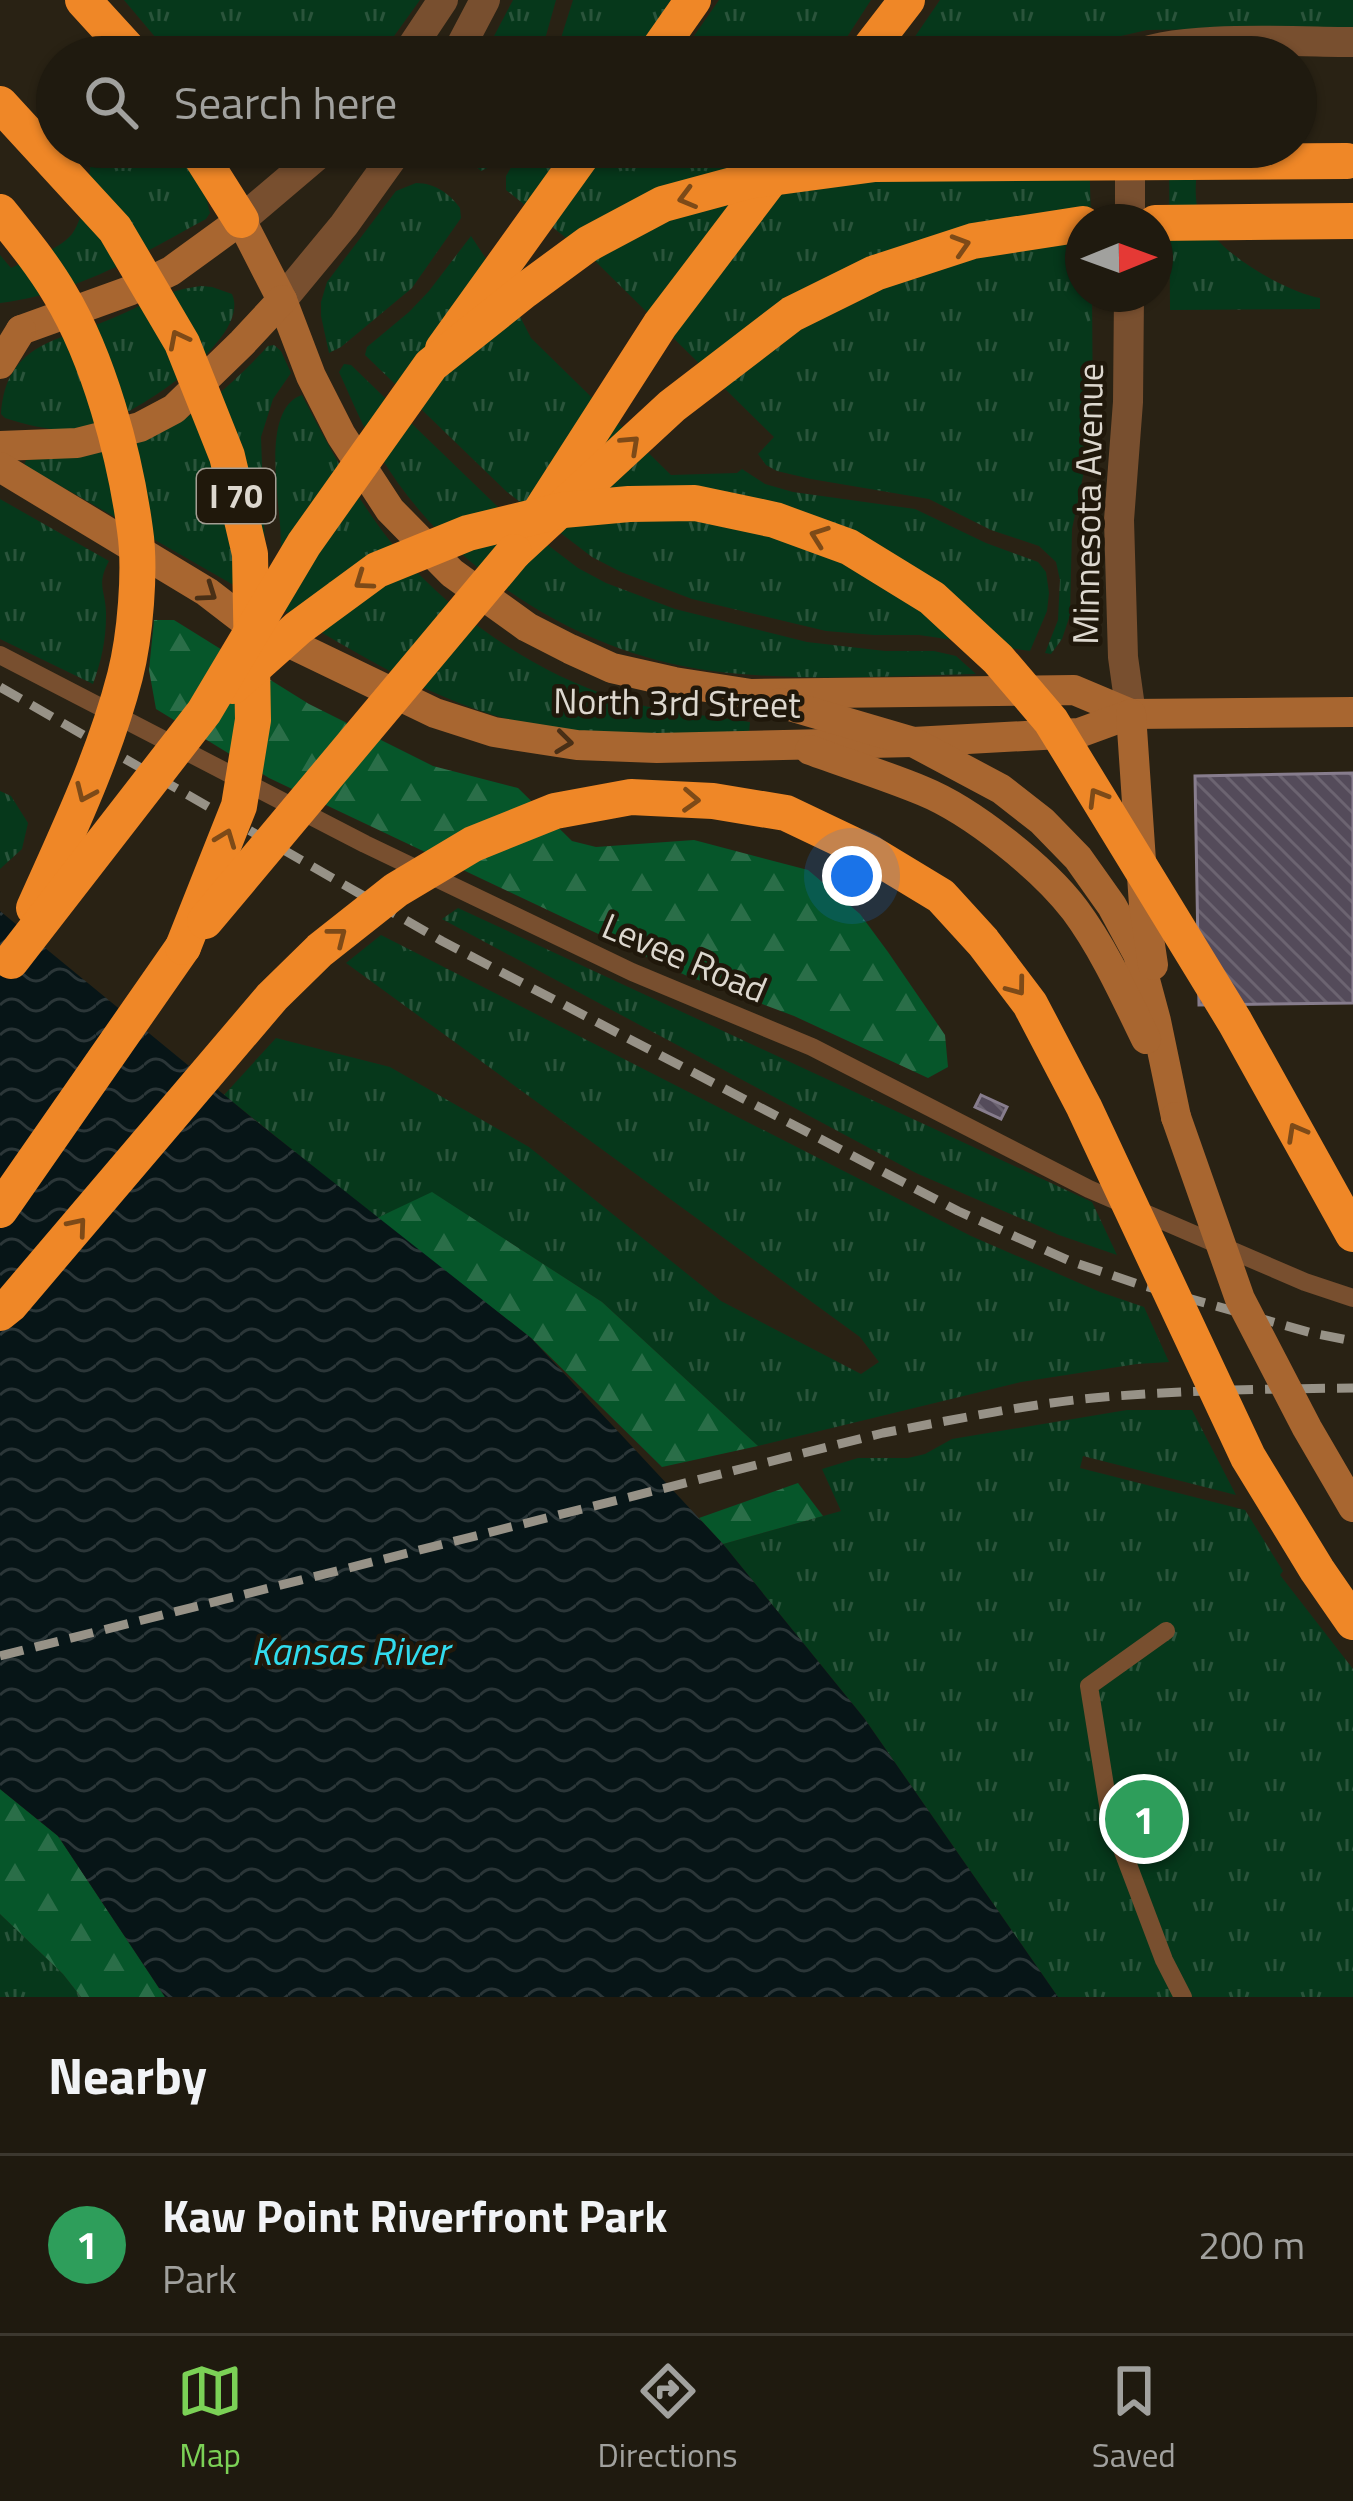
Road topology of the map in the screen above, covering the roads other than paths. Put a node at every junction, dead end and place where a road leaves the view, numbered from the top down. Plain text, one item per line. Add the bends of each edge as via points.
1 (83, 0) edge
2 (443, 0) edge
3 (485, 0) edge
4 (693, 0) edge
5 (907, 0) edge
6 (116, 36) edge
7 (419, 36) edge
8 (466, 36) edge
9 (667, 36) edge
10 (879, 36) edge
11 (1317, 42) edge
12 (1353, 42) edge
13 (0, 104) edge
14 (36, 143) edge
15 (1317, 160) edge
16 (1350, 160) edge
17 (58, 168) edge
18 (208, 168) edge
19 (302, 168) edge
20 (385, 168) edge
21 (573, 168) edge
22 (779, 168) edge
23 (845, 168) edge
24 (1130, 168) edge
25 (1130, 204) edge
26 (0, 212) edge
27 (241, 220) junction
28 (1348, 221) edge
29 (1173, 223) edge
30 (1065, 227) edge
31 (282, 299) junction
32 (1129, 312) edge
33 (10, 328) edge
34 (0, 364) edge
35 (431, 365) junction
36 (0, 446) edge
37 (0, 467) edge
38 (514, 552) junction
39 (0, 656) edge
40 (751, 694) junction
41 (204, 712) junction
42 (1353, 712) edge
43 (1131, 714) junction
44 (913, 742) junction
45 (794, 744) junction
46 (1128, 905) junction
47 (183, 947) junction
48 (5, 968) edge
49 (1176, 1117) junction
50 (0, 1210) edge
51 (1353, 1234) edge
52 (1353, 1298) edge
53 (0, 1313) edge
54 (1353, 1507) edge
55 (1353, 1622) edge
56 (1166, 1631) dead end
57 (1183, 1997) edge

1 - 6 highway
2 - 7 street
3 - 8 street
4 - 9 highway
5 - 10 highway
11 - 12 street
14 -> 13 highway, I 70, bridge
16 -> 15 highway, bridge
47 -> 17 highway, I 70, bridge via 238,806 253,720 250,554 227,456 182,344 115,230
18 - 27 highway
19 - 27 street
20 - 31 street
21 - 35 highway, bridge
22 - 38 highway, bridge via 661,325
23 -> 35 highway, bridge via 748,181 663,204 589,244
24 - 25 street
26 -> 48 highway, bridge via 60,295 96,369 136,532 126,673 96,768
27 - 31 main road, North 3rd Street
27 - 33 main road via 129,291
28 - 29 highway
38 -> 30 highway, bridge via 672,406 792,314 875,273 974,241
31 - 36 main road via 174,409 140,428 77,443
31 - 40 main road, North 3rd Street via 341,435 390,510 452,573 527,627 612,668
32 - 43 street, Minnesota Avenue via 1119,520
33 - 34 main road
35 - 41 highway, bridge via 304,544
37 -> 45 main road, North 3rd Street via 247,622 435,713 577,745
38 - 47 highway, bridge
39 - 52 lane, Levee Road via 365,844 632,972 812,1047 1089,1189
40 - 43 main road, North 3rd Street via 1074,690
40 - 44 main road
41 - 48 highway, bridge
51 -> 41 highway, bridge via 1051,721 932,598 849,547 695,503 563,510 468,532 377,570
42 - 43 main road, North 3rd Street
43 - 44 main road, North 3rd Street via 1078,733
43 - 46 main road
44 - 45 main road, North 3rd Street
44 - 46 main road via 1000,789
45 - 49 main road via 927,792 982,825 1074,909 1134,1014
46 - 49 main road
47 - 50 highway, I 70
49 - 54 main road, bridge via 1240,1299
53 -> 55 highway, bridge via 272,997 396,890 473,844 555,811 631,797 787,813 941,896 1030,1004 1248,1457
56 - 57 lane via 1088,1686 1110,1816

